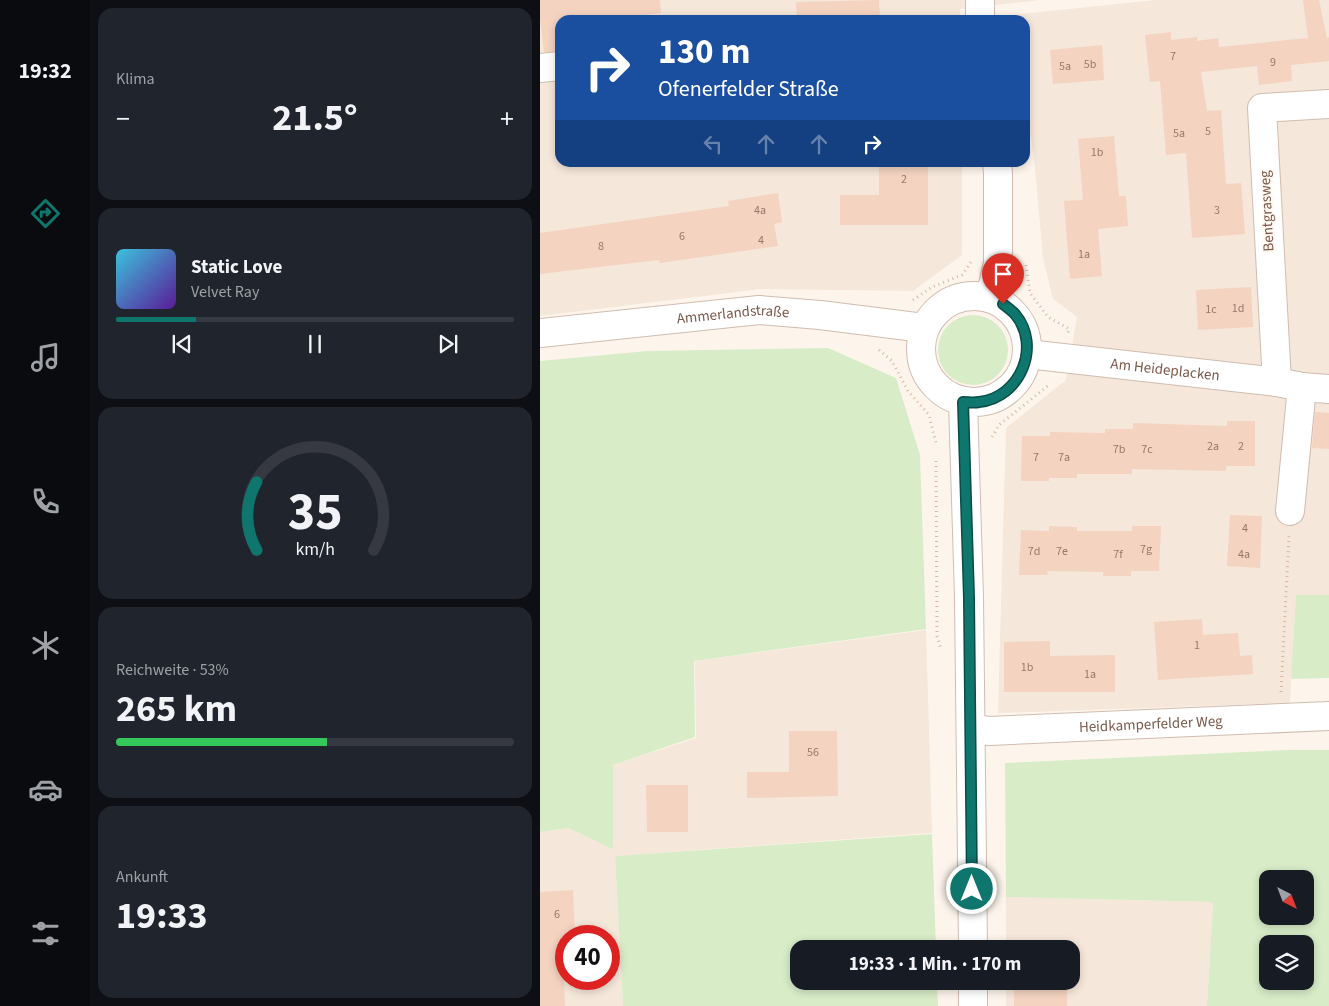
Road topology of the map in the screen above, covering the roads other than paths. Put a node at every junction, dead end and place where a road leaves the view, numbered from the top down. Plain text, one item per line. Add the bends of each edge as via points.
1 (980, 0) edge
2 (980, 15) edge
3 (555, 66) edge
4 (540, 68) edge
5 (1329, 104) edge
6 (998, 167) edge
7 (990, 298) junction
8 (924, 328) junction
9 (540, 333) edge
10 (1027, 354) junction
11 (1289, 384) junction
12 (1329, 389) edge
13 (963, 402) junction
14 (1290, 511) road end
15 (1329, 716) edge
16 (971, 729) junction
17 (972, 940) edge
18 (973, 990) edge
19 (973, 1006) edge

1 - 2 street
3 - 4 street
5 - 11 street, Bentgrasweg via 1262,108
6 - 7 street via 998,263
7 - 8 street via 958,297 932,314
7 - 10 street via 1014,313 1022,326
8 - 9 street, Ammerlandstraße via 759,310
8 - 13 street via 920,344 926,374 936,387
10 - 11 street, Am Heideplacken
10 - 13 street via 1024,369 1005,392 978,403
11 - 12 street, Am Heideplacken
11 - 14 street
13 - 16 street
15 - 16 street, Heidkamperfelder Weg
16 - 17 street
18 - 19 street

